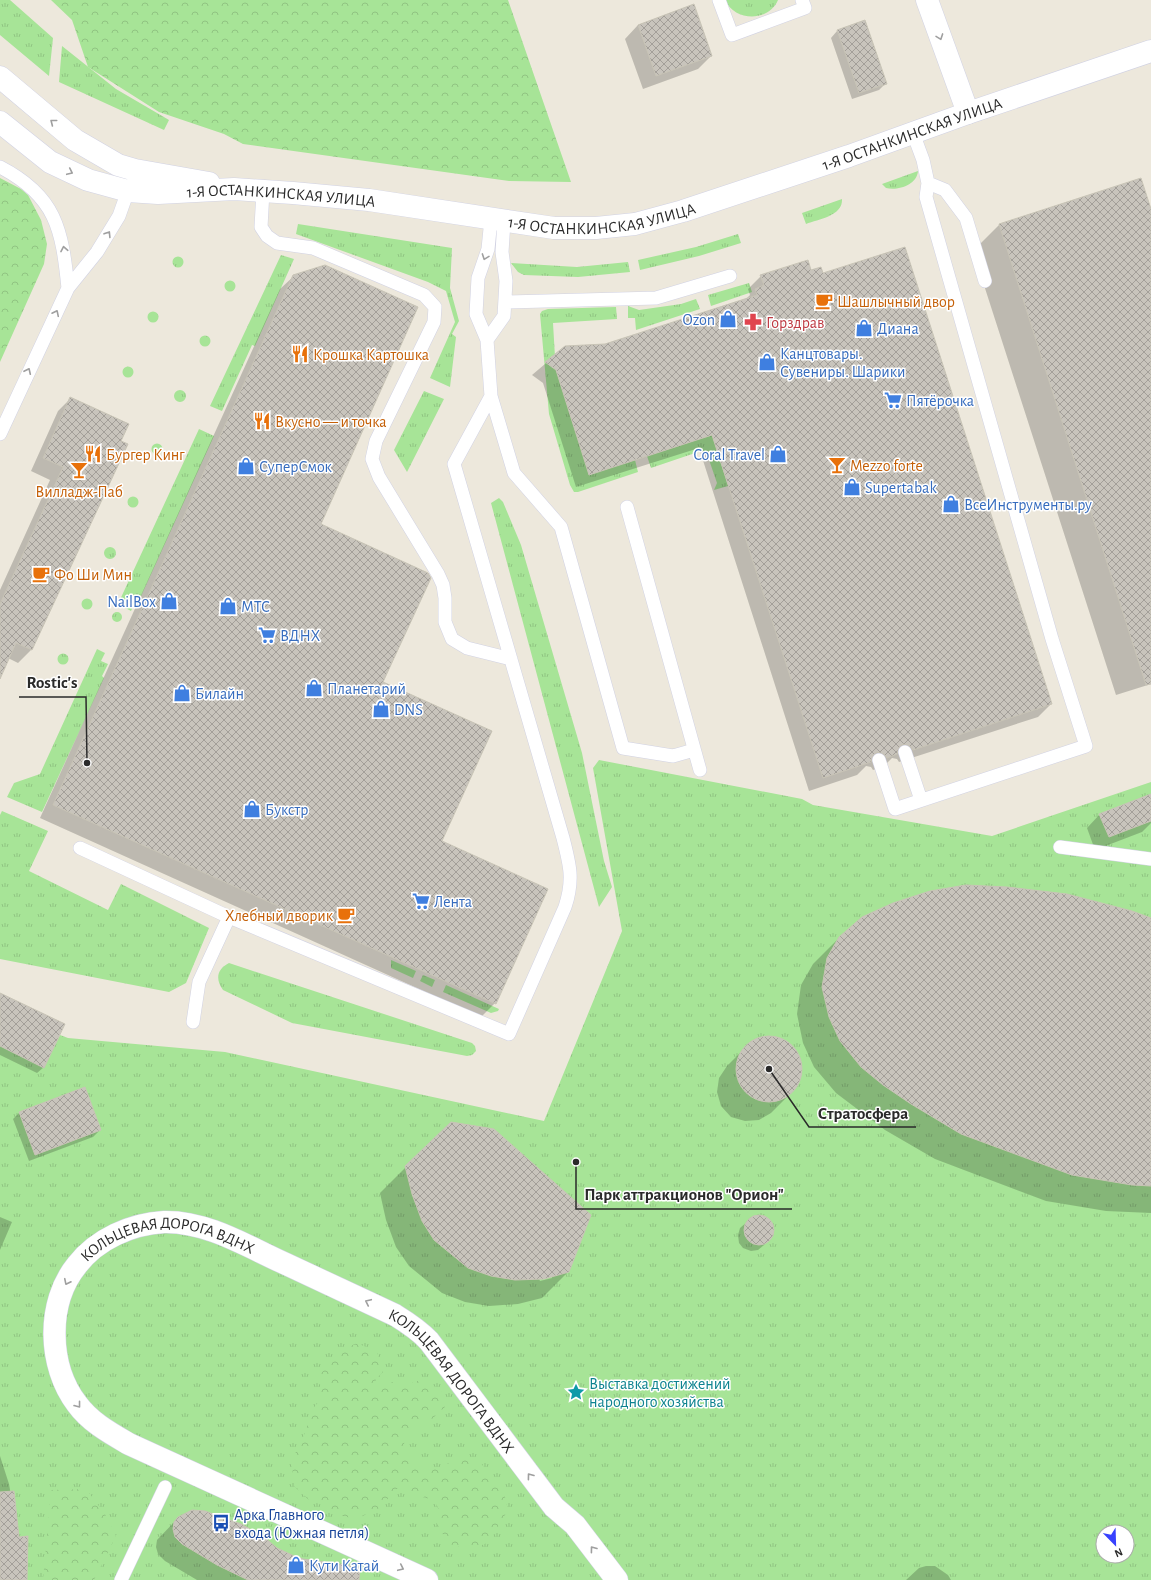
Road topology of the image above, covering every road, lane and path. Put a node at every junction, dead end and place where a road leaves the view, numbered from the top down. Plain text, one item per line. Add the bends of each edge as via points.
1 (719, 0) edge
2 (802, 0) edge
3 (927, 0) edge
4 (1151, 51) edge
5 (0, 77) edge
6 (968, 113) junction
7 (0, 122) edge
8 (914, 133) junction
9 (0, 167) edge
10 (135, 170) junction
11 (928, 183) junction
12 (234, 189) junction
13 (128, 191) junction
14 (263, 191) junction
15 (497, 220) junction
16 (730, 276) dead end
17 (985, 281) dead end
18 (68, 288) junction
19 (505, 302) junction
20 (487, 340) junction
21 (491, 396) junction
22 (0, 434) edge
23 (627, 507) dead end
24 (511, 659) junction
25 (694, 750) junction
26 (905, 752) dead end
27 (879, 760) dead end
28 (700, 770) dead end
29 (921, 800) junction
30 (1060, 847) dead end
31 (80, 848) dead end
32 (1151, 859) edge
33 (228, 917) junction
34 (193, 1022) dead end
35 (164, 1487) dead end
36 (554, 1507) junction
37 (121, 1580) edge
38 (427, 1580) edge
39 (598, 1580) edge
40 (617, 1580) edge

1 - 2 lane via 732,35 805,8
3 -> 6 street
4 - 6 street, 1-Я ОСТАНКИНСКАЯ УЛИЦА
10 -> 5 street via 118,165 75,140
6 - 8 street, 1-Я ОСТАНКИНСКАЯ УЛИЦА
7 -> 13 street, 1-Я ОСТАНКИНСКАЯ УЛИЦА via 50,162 88,180
8 - 11 lane
8 - 15 street, 1-Я ОСТАНКИНСКАЯ УЛИЦА via 635,224 596,228 554,228
18 -> 9 lane via 64,249 53,216 34,190
10 - 12 street
10 - 13 lane
11 - 17 lane via 945,190 966,218
11 - 29 lane via 926,197 1052,639 1086,746
12 - 13 street, 1-Я ОСТАНКИНСКАЯ УЛИЦА via 158,193
12 - 14 street, 1-Я ОСТАНКИНСКАЯ УЛИЦА
18 -> 13 lane via 97,252 120,216
14 - 15 street, 1-Я ОСТАНКИНСКАЯ УЛИЦА via 370,200
14 - 24 lane via 261,227 267,236 277,243 313,248 424,295 435,307 434,322 376,441 372,459 379,477 440,579 445,598 445,622 452,639 467,648
15 - 19 lane via 506,280
15 -> 20 lane via 478,278 476,314
16 - 19 lane via 656,298
22 -> 18 lane
19 - 20 lane via 504,316
20 - 21 lane
21 - 24 lane via 454,464
21 - 25 lane via 514,473 561,527 623,748 673,756
23 - 25 lane
24 - 33 lane via 563,838 570,865 571,889 509,1034
25 - 28 lane
26 - 29 lane
27 - 29 lane via 895,809
30 - 32 lane
31 - 33 lane
33 - 34 lane via 199,982
35 - 37 lane
36 -> 38 street, КОЛЬЦЕВАЯ ДОРОГА ВДНХ via 429,1341 419,1330 395,1315 238,1242 204,1228 183,1223 143,1225 105,1240 89,1252 76,1266 64,1289 55,1319 55,1340 57,1363 66,1384 76,1404 93,1421 129,1444
36 - 39 street via 563,1533
40 -> 36 street, КОЛЬЦЕВАЯ ДОРОГА ВДНХ via 575,1525

